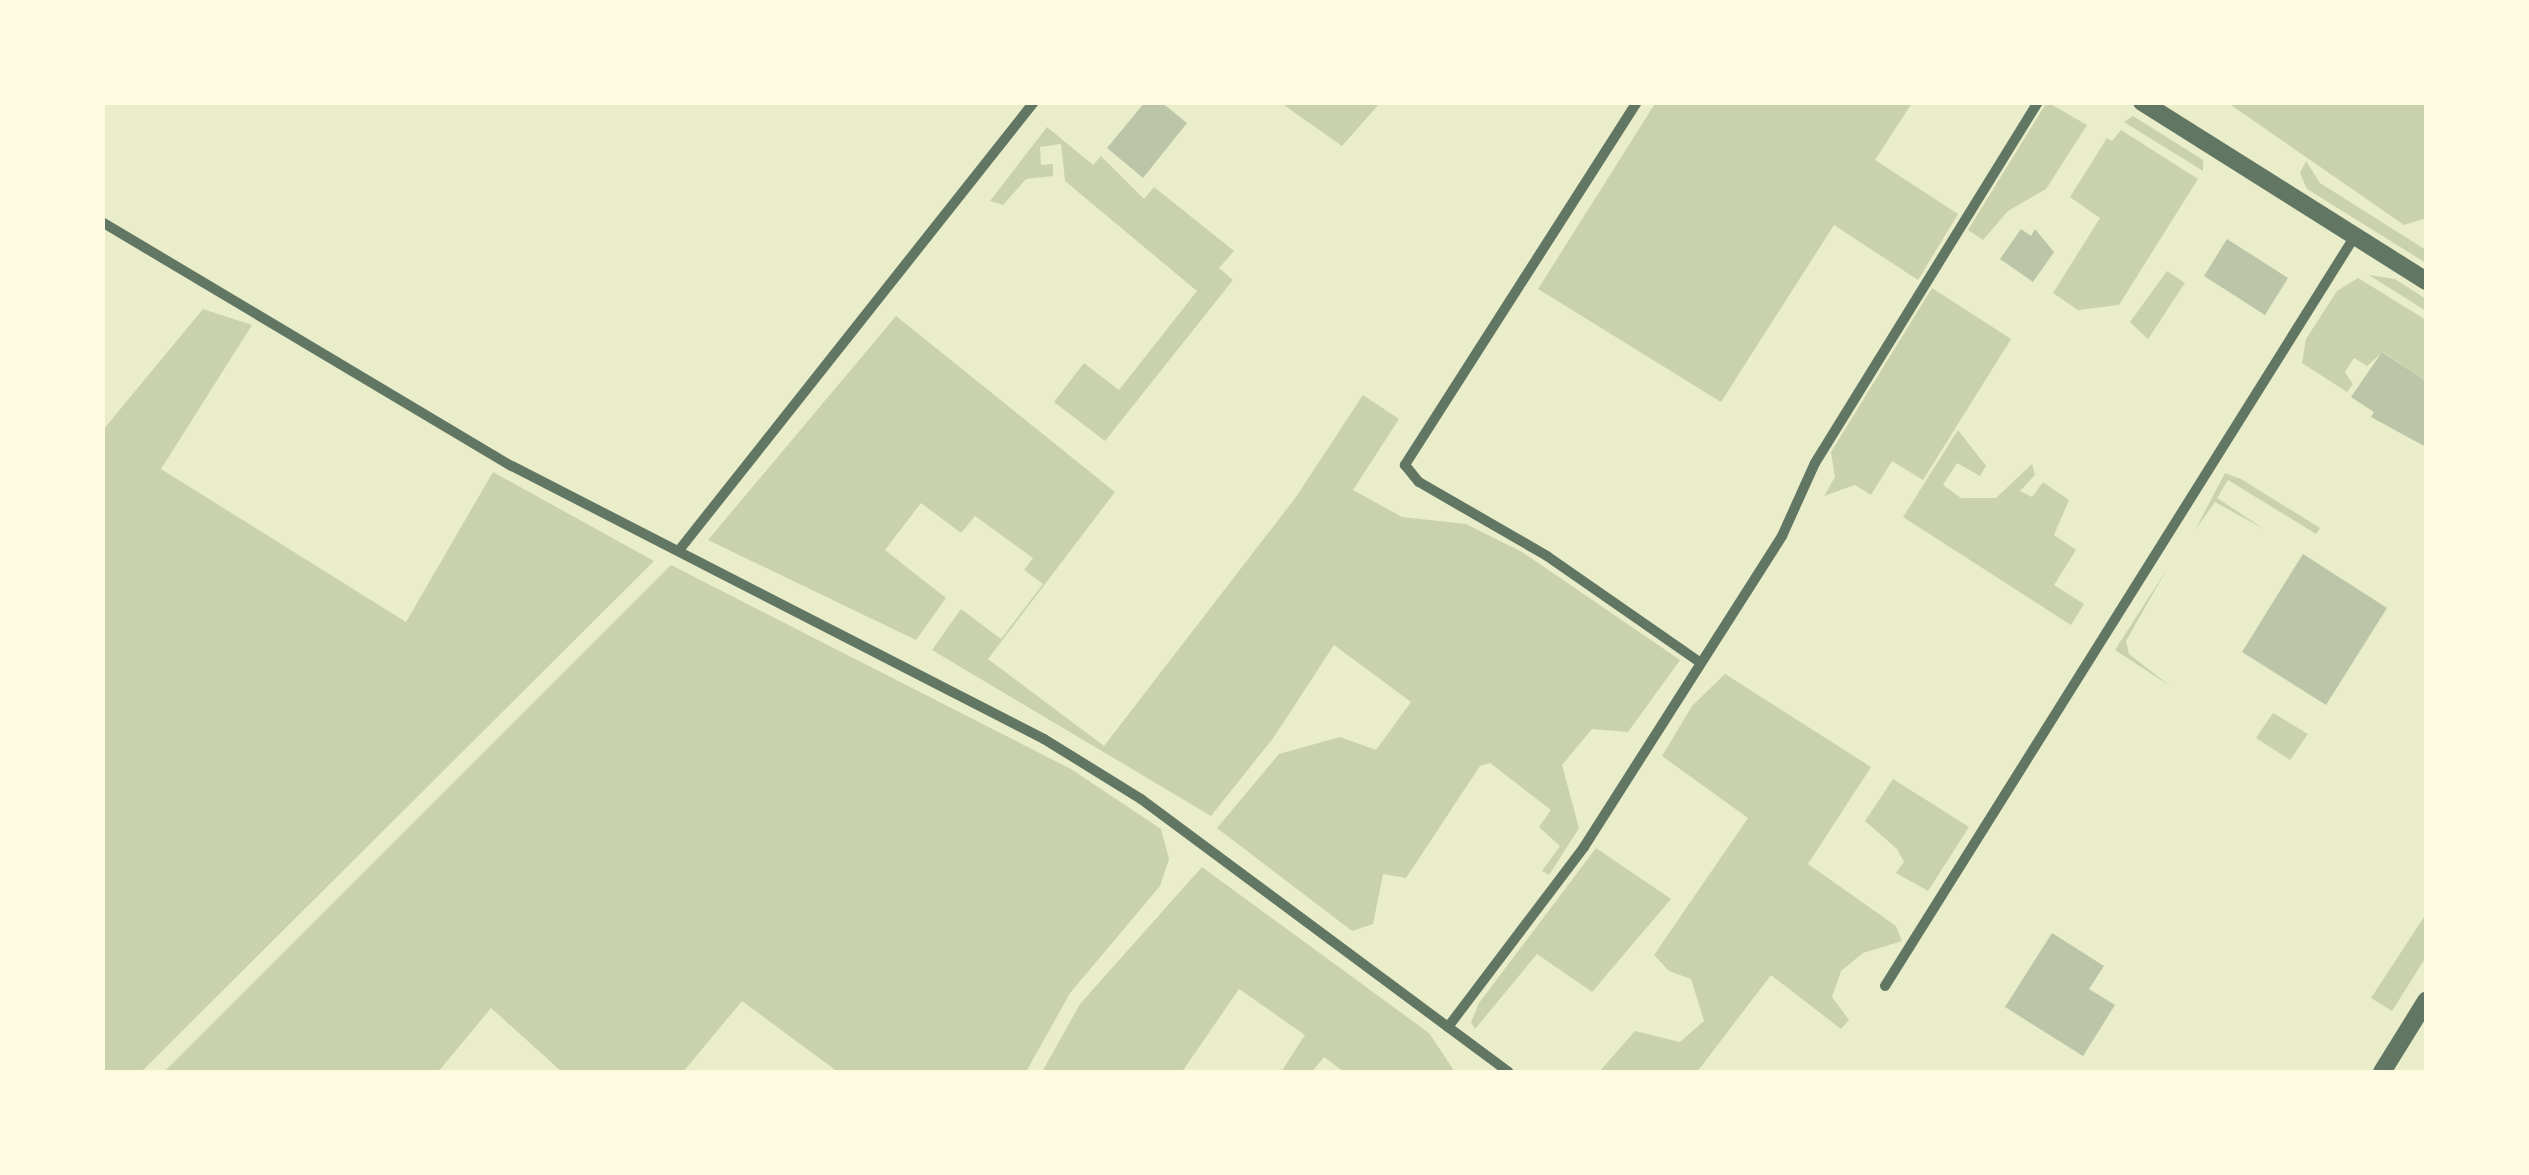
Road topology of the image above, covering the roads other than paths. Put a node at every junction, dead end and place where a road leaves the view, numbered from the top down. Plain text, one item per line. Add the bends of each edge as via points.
1 (1034, 102) edge
2 (1637, 102) edge
3 (2038, 102) edge
4 (2142, 102) edge
5 (102, 222) edge
6 (2354, 236) junction
7 (2426, 281) edge
8 (680, 548) junction
9 (1698, 661) junction
10 (1886, 986) dead end
11 (2426, 1001) edge
12 (1448, 1027) junction
13 (1509, 1072) edge
14 (2382, 1072) edge

1 - 8 street
2 - 9 street via 1405,465 1419,482 1547,556
3 - 9 street via 1815,463 1782,536
4 - 6 street
5 - 8 street via 512,466
6 - 7 street
6 - 10 street
8 - 12 street via 1076,759
9 - 12 street via 1584,847
11 - 14 street
12 - 13 street

